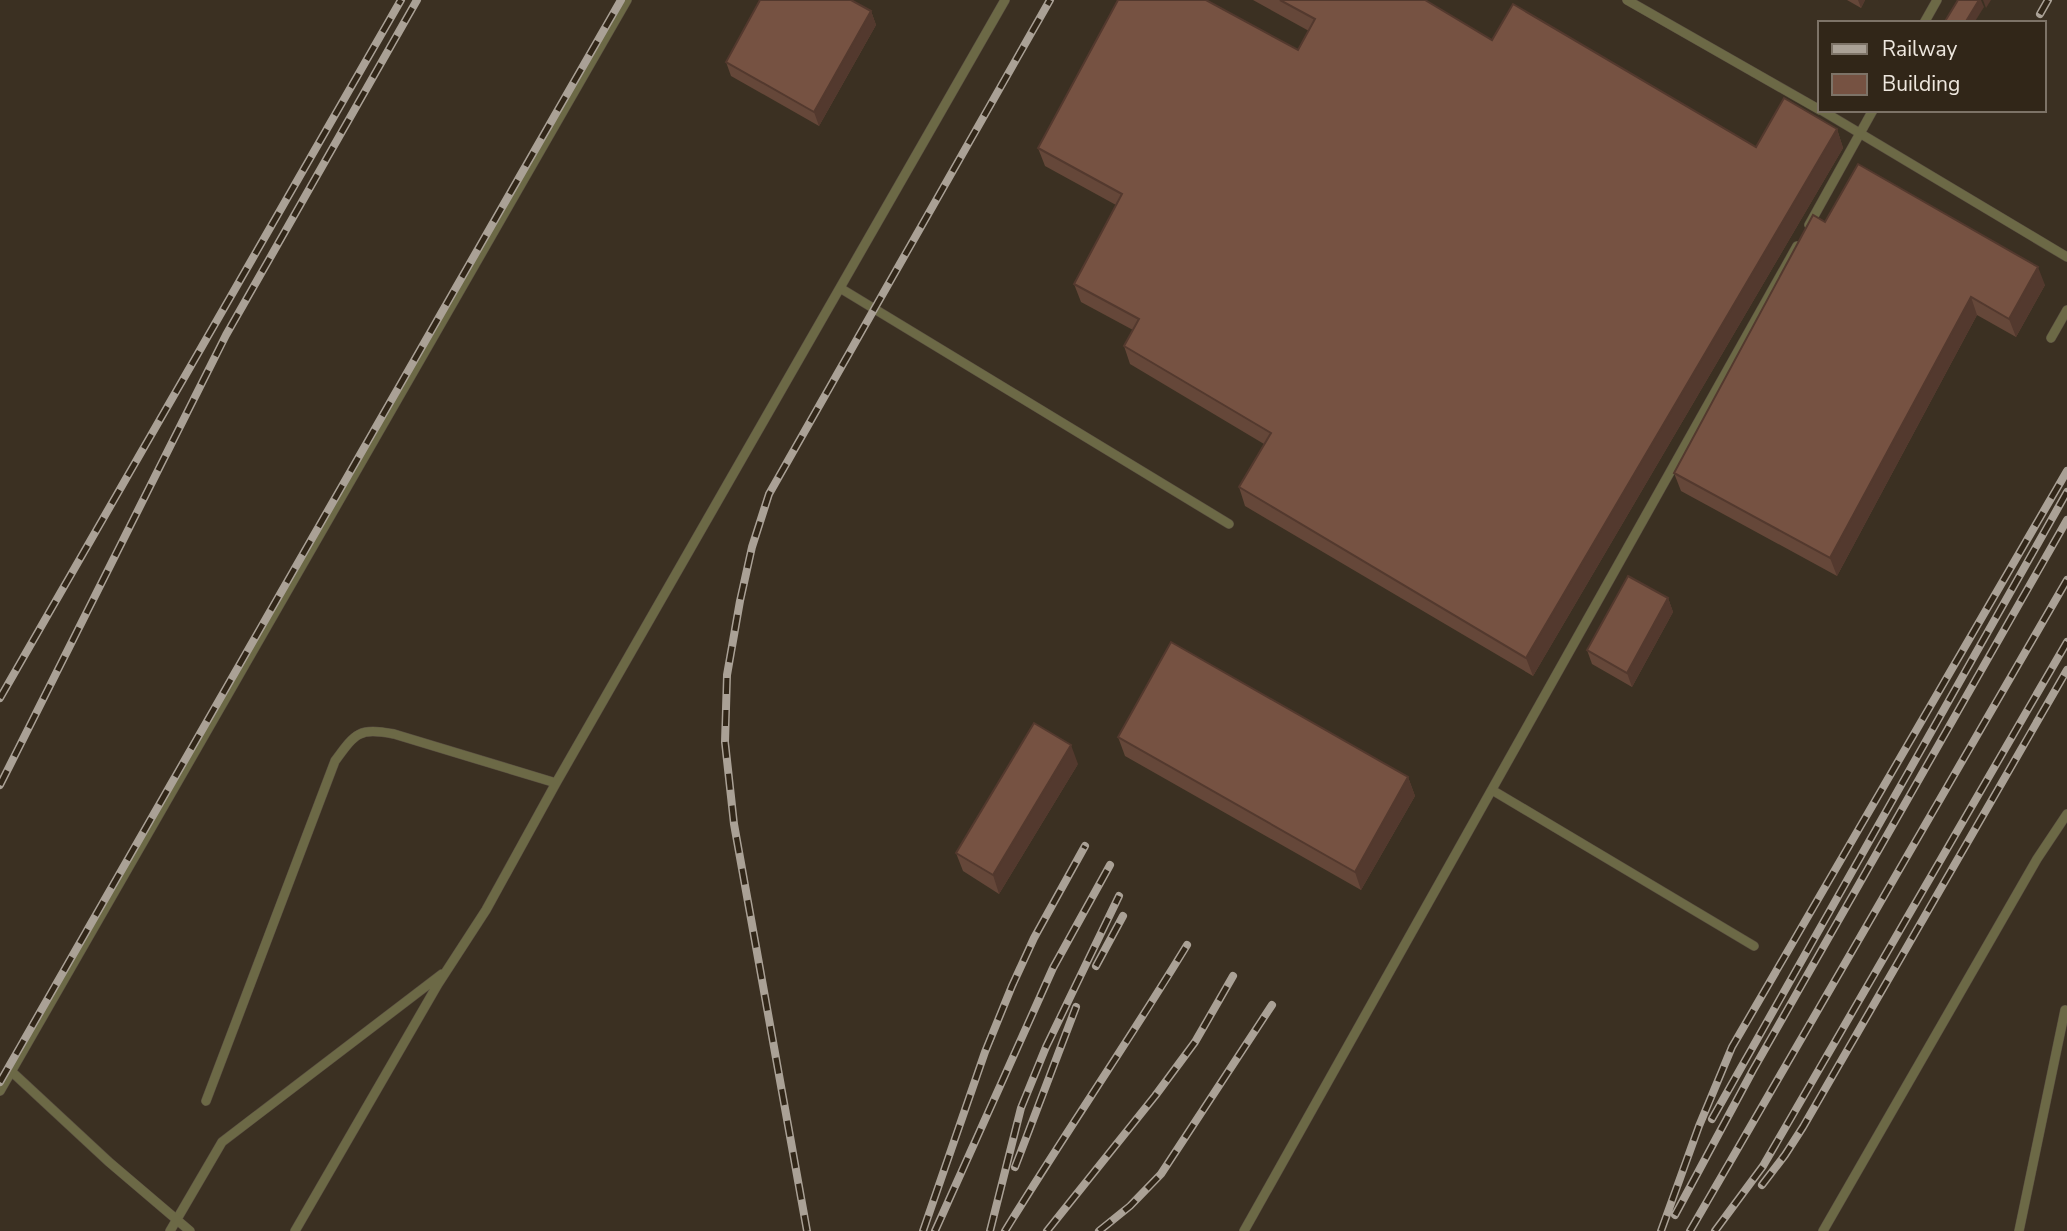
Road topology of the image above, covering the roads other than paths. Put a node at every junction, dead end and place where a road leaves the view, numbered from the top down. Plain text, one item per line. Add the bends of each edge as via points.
1 (627, 0) edge
2 (1005, 0) edge
3 (1627, 0) edge
4 (1937, 0) edge
5 (1925, 21) edge
6 (1818, 108) edge
7 (1825, 112) edge
8 (1872, 112) edge
9 (1860, 132) junction
10 (1805, 230) edge
11 (1799, 242) edge
12 (2067, 257) edge
13 (840, 288) junction
14 (2067, 310) edge
15 (2051, 338) dead end
16 (1228, 524) dead end
17 (556, 783) junction
18 (1492, 790) junction
19 (2067, 814) edge
20 (1754, 946) dead end
21 (448, 969) junction
22 (2065, 1010) dead end
23 (11, 1071) junction
24 (0, 1091) edge
25 (206, 1101) dead end
26 (178, 1220) junction
27 (170, 1231) edge
28 (190, 1231) edge
29 (295, 1231) edge
30 (1244, 1231) edge
31 (1823, 1231) edge
32 (2019, 1231) edge

1 - 23 lane
2 - 13 lane
3 - 6 lane
4 - 5 lane
7 - 9 lane
8 - 9 lane
9 - 10 lane
9 - 12 lane
11 - 18 lane
13 - 16 lane
13 - 17 lane
14 - 15 lane
17 - 21 lane
17 - 25 lane via 394,734 368,730 350,740 335,761
18 - 20 lane
18 - 30 lane
19 - 31 lane via 2036,859
21 - 26 lane via 222,1142
21 - 29 lane
22 - 32 lane
23 - 24 lane
23 - 26 lane
26 - 27 lane
26 - 28 lane

